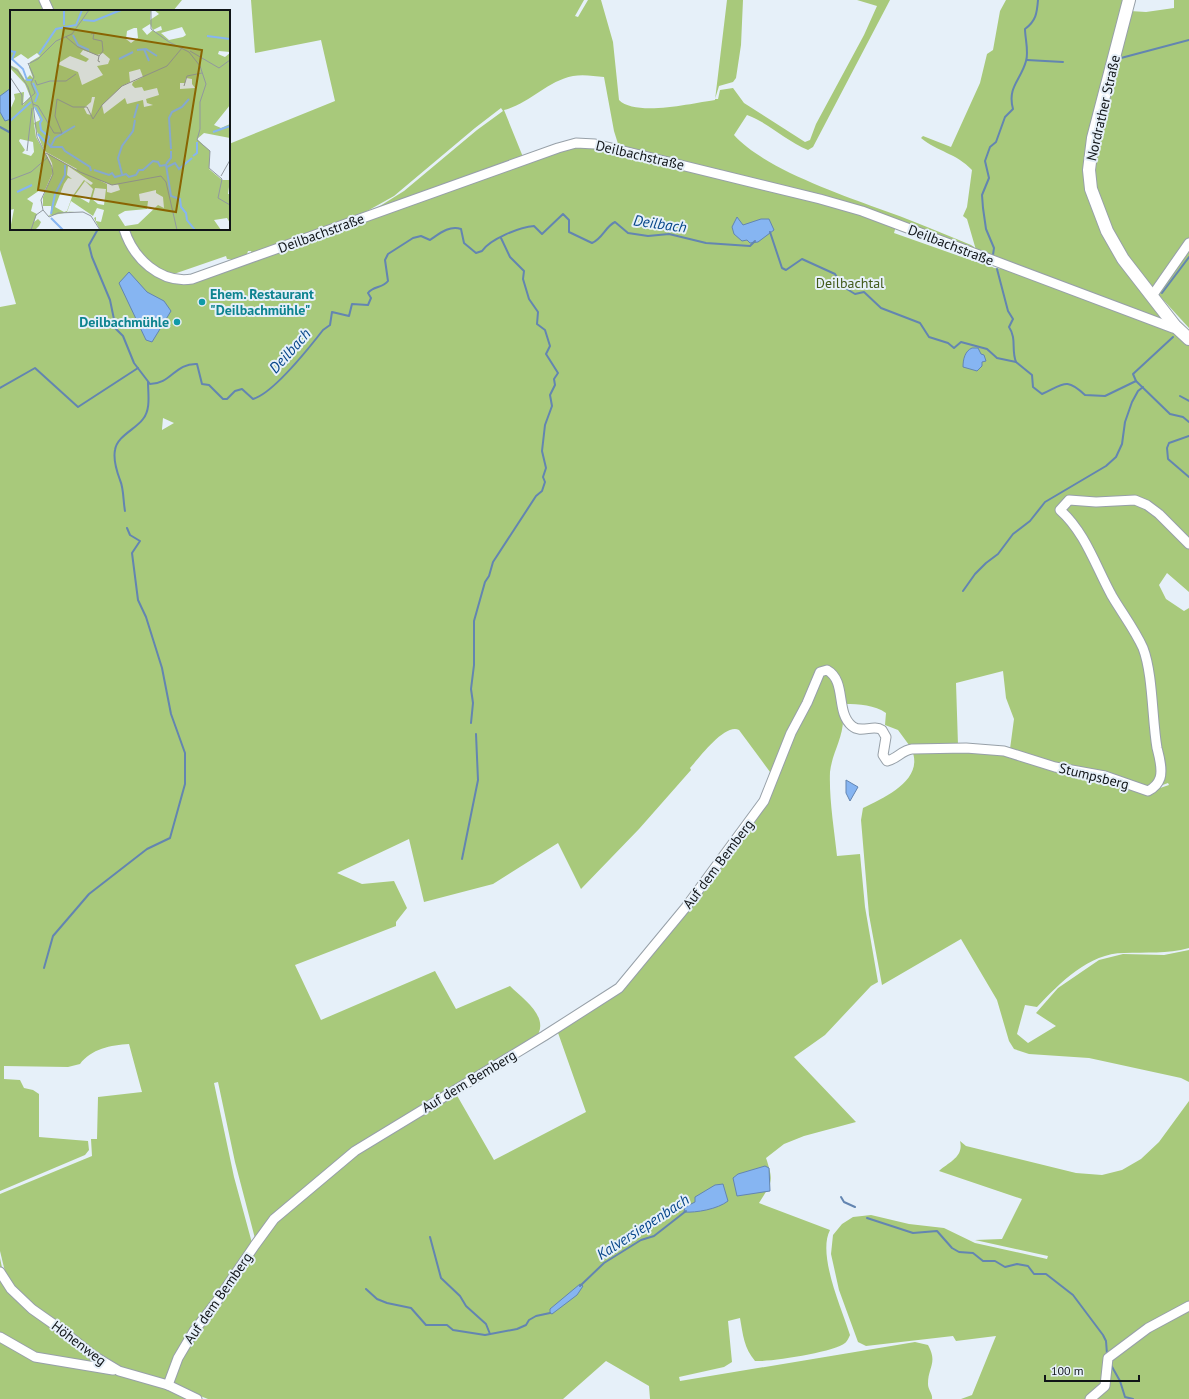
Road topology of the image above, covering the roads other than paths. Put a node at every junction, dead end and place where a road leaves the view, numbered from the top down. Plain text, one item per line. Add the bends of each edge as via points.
1 (44, 0) edge
2 (1129, 0) edge
3 (49, 10) edge
4 (124, 230) edge
5 (1189, 243) edge
6 (1152, 296) junction
7 (1175, 326) junction
8 (1189, 339) edge
9 (1189, 544) edge
10 (774, 780) joint
11 (0, 1272) edge
12 (1189, 1306) edge
13 (0, 1337) edge
14 (119, 1371) junction
15 (168, 1385) junction
16 (197, 1399) edge
17 (1090, 1399) edge

1 - 3 street
2 - 6 main road, Nordrather Straße via 1093,138 1089,170 1093,194 1107,231 1122,259
4 - 7 street, Deilbachstraße via 136,253 152,269 172,280 192,279 576,142 595,144 862,211 1173,328
5 - 6 street
6 - 7 main road, Nordrather Straße
7 - 8 main road, Nordrather Straße
9 - 10 street, Stumpsberg via 1159,514 1135,500 1069,500 1060,510 1080,533 1143,648 1148,666 1153,726 1160,763 1160,777 1154,788 1148,791 1105,776 1055,767 1004,751 972,748 912,749 887,761 883,755 886,737 882,730 856,729 848,722 835,676 827,670 818,674 807,703 790,733
10 - 15 street, Auf dem Bemberg via 744,829 686,907 620,988 355,1151 274,1219 194,1330 178,1358
11 - 14 street, Höhenweg via 11,1289 32,1309 94,1356
12 - 17 street via 1156,1323 1108,1358 1105,1386
13 - 14 street via 35,1357
14 - 15 street, Höhenweg
15 - 16 street, Höhenweg

